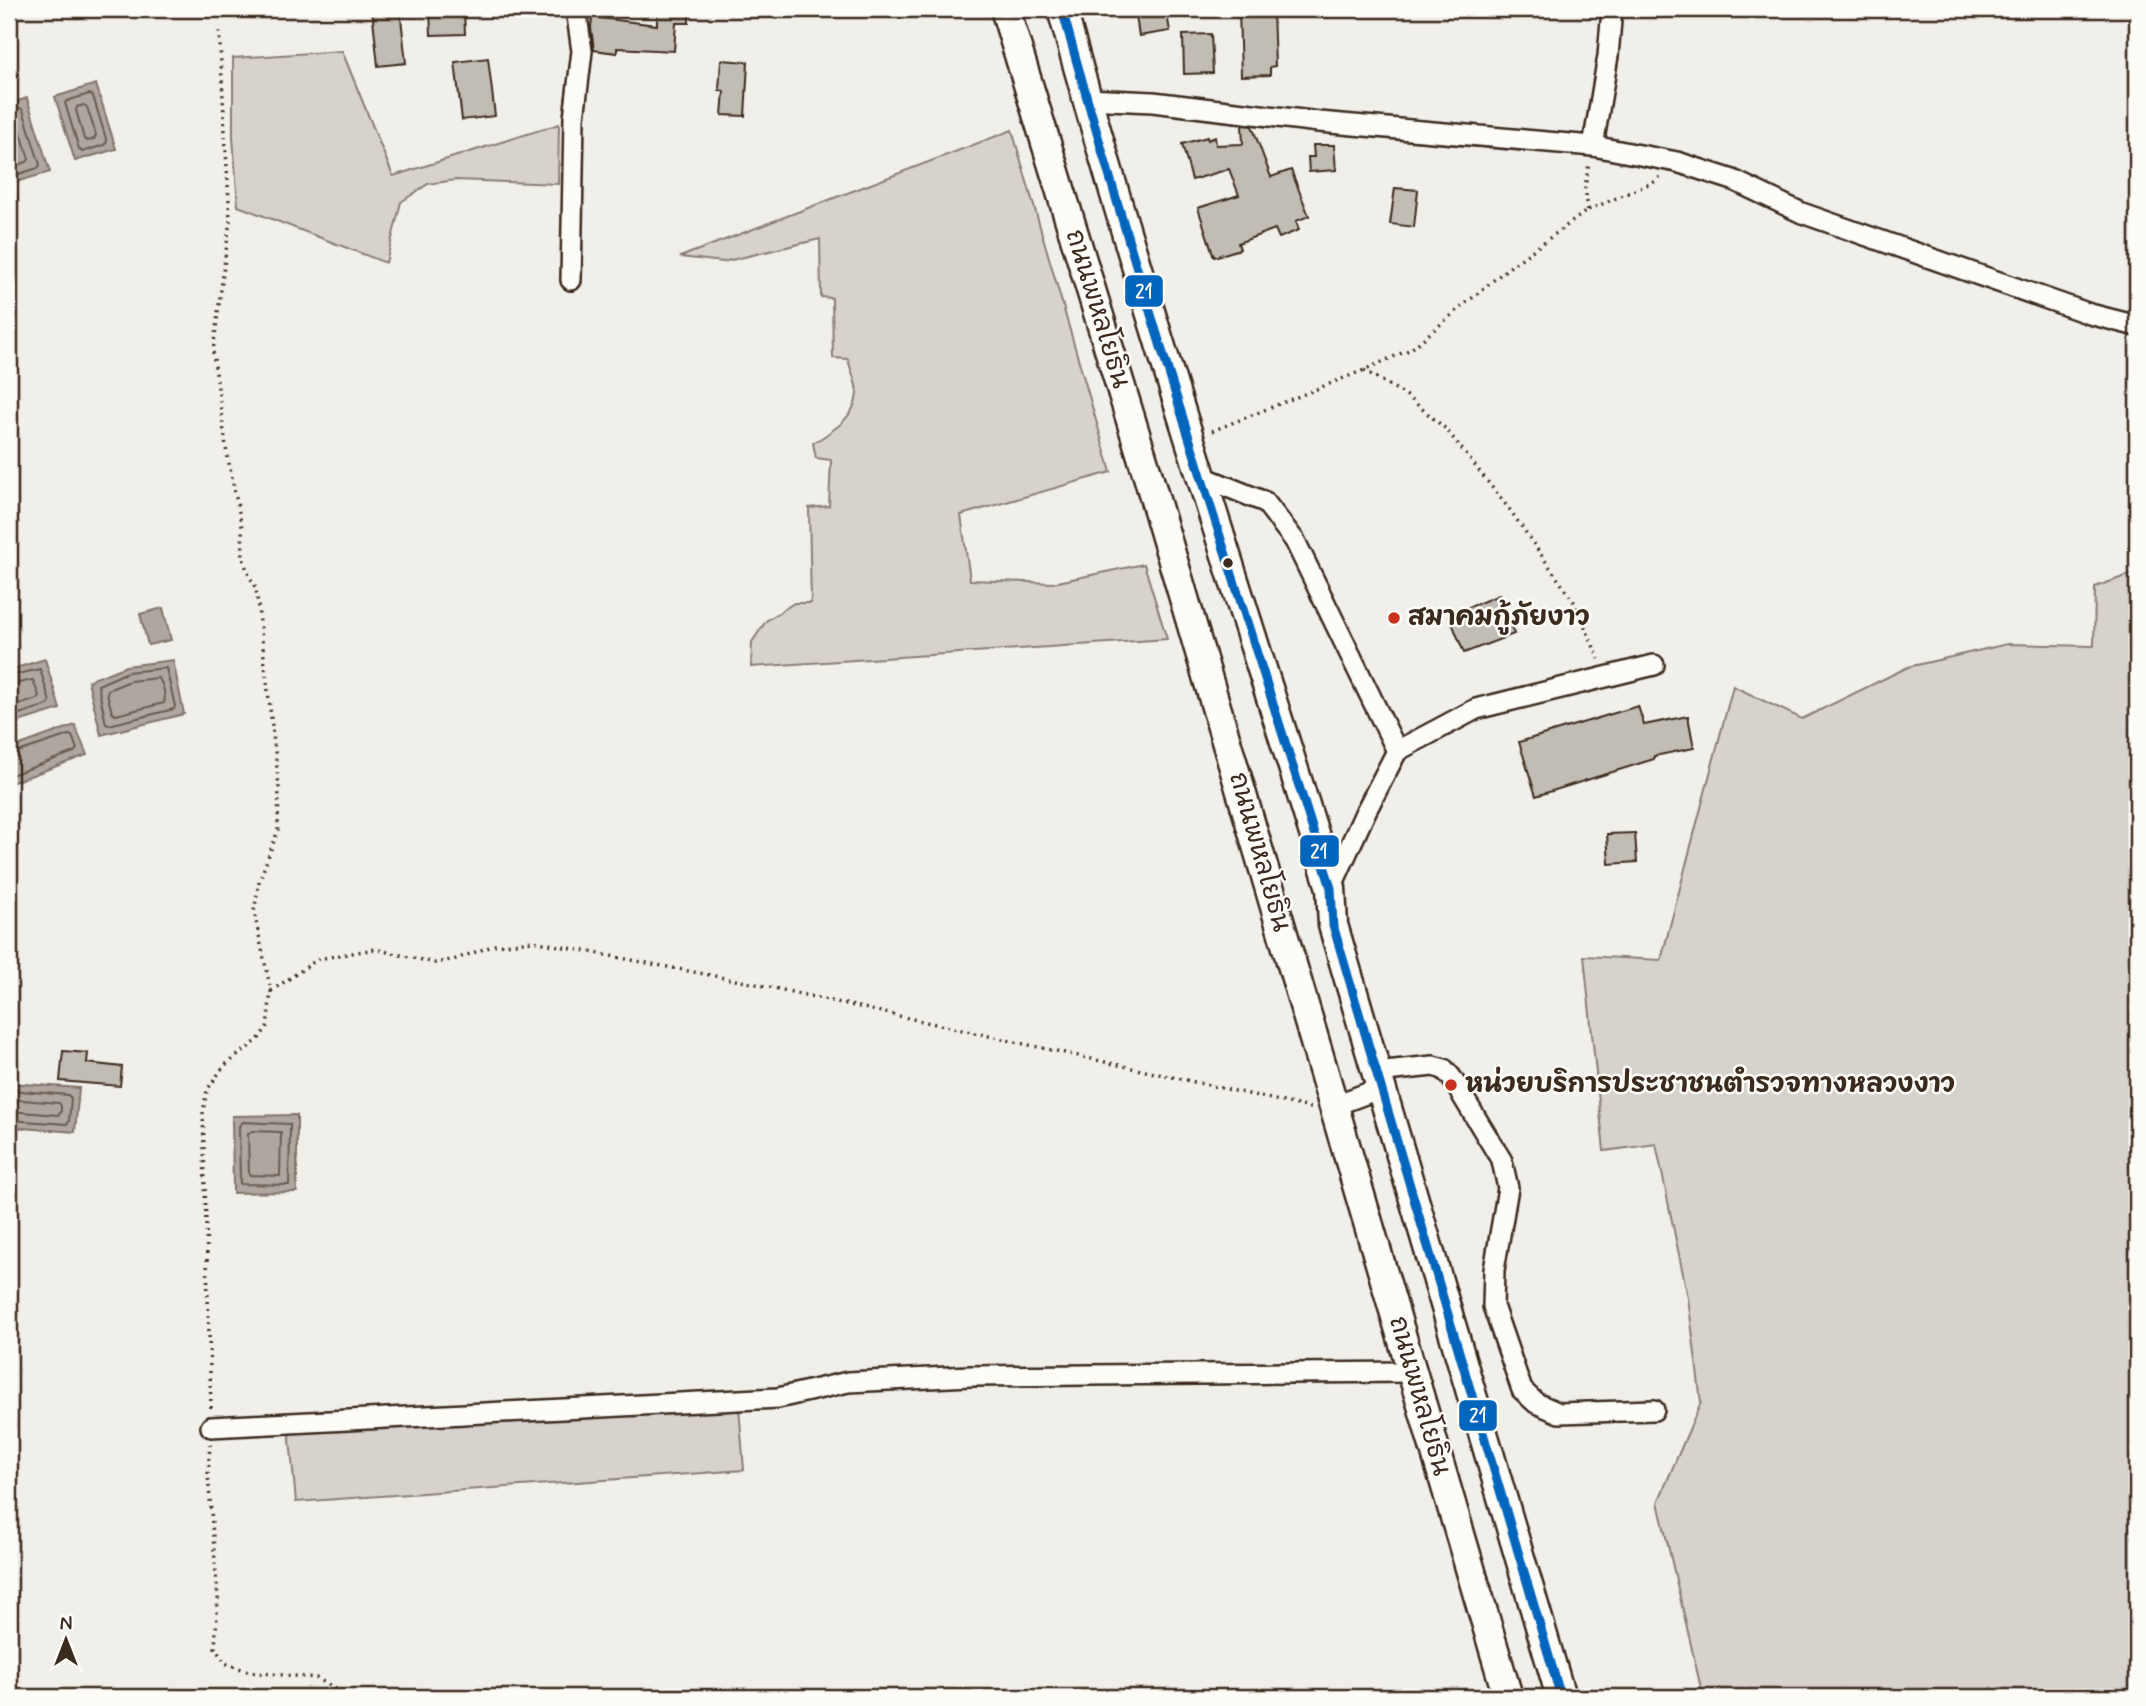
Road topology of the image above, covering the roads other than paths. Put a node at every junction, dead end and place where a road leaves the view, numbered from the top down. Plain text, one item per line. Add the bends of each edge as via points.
1 (576, 9) edge
2 (1005, 9) edge
3 (1062, 9) edge
4 (1612, 9) edge
5 (1086, 99) junction
6 (1592, 146) junction
7 (571, 279) dead end
8 (2137, 326) edge
9 (1203, 477) junction
10 (1654, 665) dead end
11 (1397, 751) junction
12 (1331, 888) junction
13 (1379, 1080) junction
14 (1334, 1110) junction
15 (1411, 1372) junction
16 (1654, 1410) dead end
17 (211, 1427) road end
18 (1507, 1697) edge
19 (1562, 1697) edge

1 - 7 street via 582,51 574,118
2 - 14 highway, ถนนพหลโยธิน
3 - 5 highway, ถนนพหลโยธิน
4 - 6 street
5 - 6 street
5 - 9 highway, ถนนพหลโยธิน
6 - 8 street via 1678,162 1733,180 1802,213 2090,314
9 - 11 street via 1265,502 1295,541
9 - 12 highway, ถนนพหลโยธิน
10 - 11 street via 1476,709
11 - 12 street
12 - 13 highway, ถนนพหลโยธิน via 1333,925
13 - 14 street
13 - 16 street via 1433,1066 1444,1069 1502,1161 1508,1188 1494,1270 1493,1306 1522,1390 1536,1403 1559,1413
13 - 19 highway, ถนนพหลโยธิน
14 - 15 highway, ถนนพหลโยธิน
15 - 17 street via 970,1376 848,1382 778,1398
15 - 18 highway, ถนนพหลโยธิน

